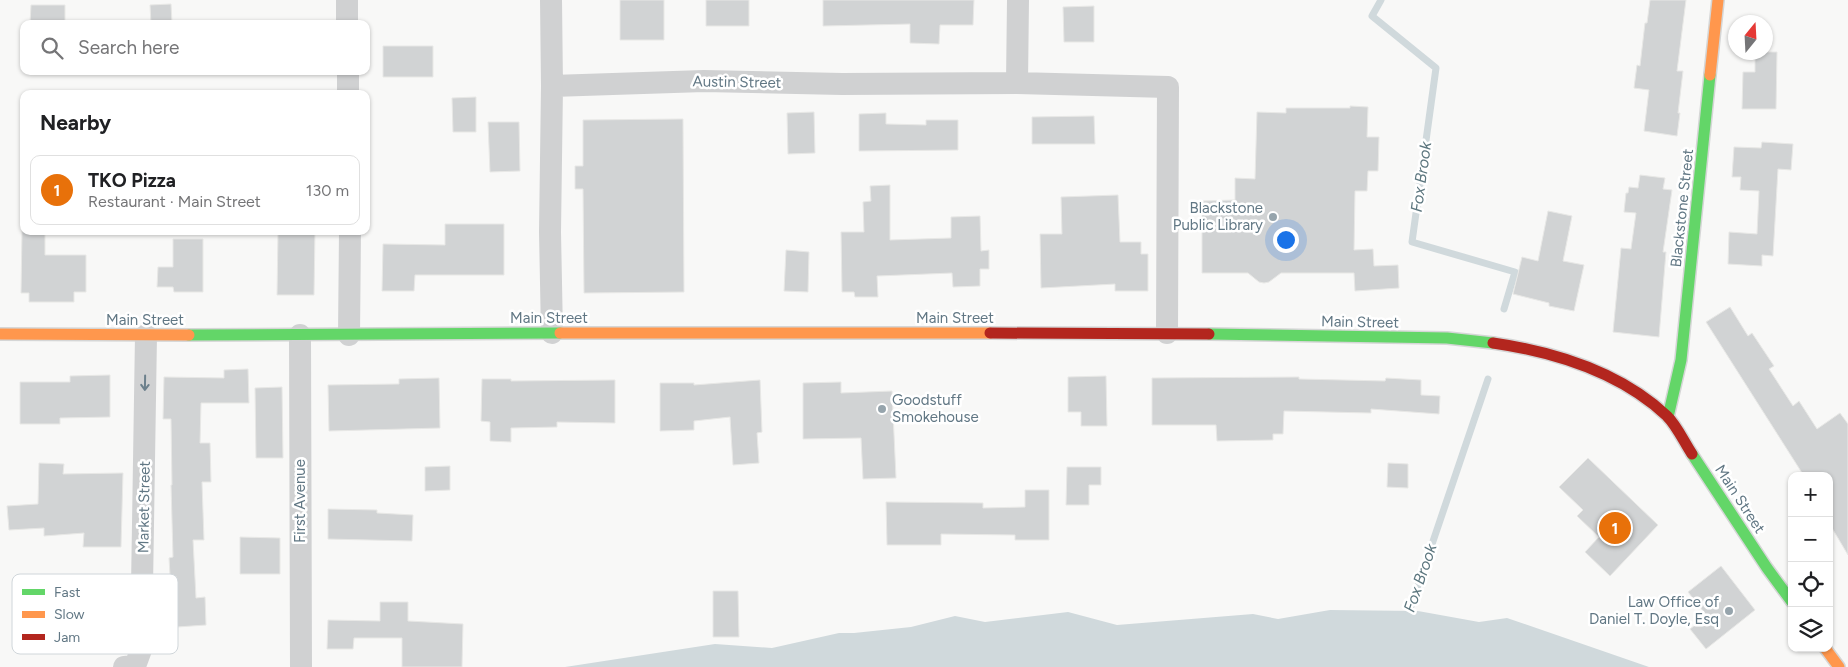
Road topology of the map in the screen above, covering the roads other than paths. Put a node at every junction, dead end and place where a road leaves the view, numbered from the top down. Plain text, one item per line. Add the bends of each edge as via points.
1 (347, 0) edge
2 (551, 0) edge
3 (1018, 0) edge
4 (1718, 0) edge
5 (347, 20) edge
6 (348, 75) edge
7 (1017, 83) junction
8 (552, 86) junction
9 (348, 90) edge
10 (350, 235) edge
11 (552, 333) junction
12 (1167, 333) junction
13 (0, 334) edge
14 (146, 335) junction
15 (300, 335) junction
16 (349, 335) junction
17 (1668, 417) junction
18 (142, 574) edge
19 (1788, 597) edge
20 (1828, 652) edge
21 (140, 654) edge
22 (124, 667) edge
23 (301, 667) edge
24 (1839, 667) edge

1 - 5 street
2 - 8 street
3 - 7 street
4 - 17 main road, Blackstone Street via 1681,360
6 - 9 street
7 - 8 street, Austin Street via 704,81
7 - 12 street, Austin Street via 1168,87
8 - 11 street
10 - 16 street
11 - 12 main road, Main Street
11 - 16 main road, Main Street
12 - 17 main road, Main Street via 1447,338 1515,346 1587,365 1621,382
13 - 14 main road, Main Street
14 - 15 main road, Main Street
14 -> 18 street, Market Street
15 - 16 main road, Main Street
15 - 23 street, First Avenue
17 - 19 main road, Main Street
20 - 24 main road
21 -> 22 street, Market Street via 135,666

